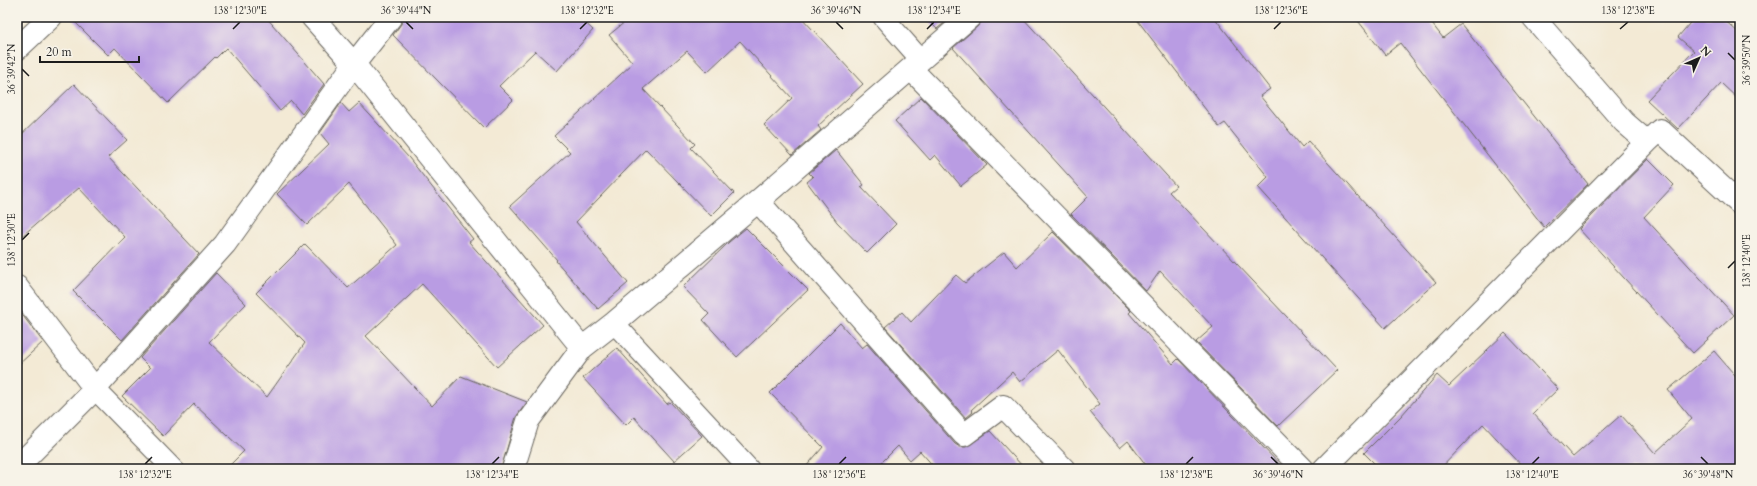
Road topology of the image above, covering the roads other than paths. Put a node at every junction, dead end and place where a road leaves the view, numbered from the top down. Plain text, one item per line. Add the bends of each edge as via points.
1 (51, 17) edge
2 (312, 17) edge
3 (391, 17) edge
4 (883, 17) edge
5 (970, 17) edge
6 (1533, 17) edge
7 (17, 49) edge
8 (354, 64) junction
9 (916, 64) junction
10 (1647, 142) junction
11 (758, 201) junction
12 (1740, 204) edge
13 (17, 288) edge
14 (614, 322) junction
15 (582, 348) junction
16 (95, 389) junction
17 (17, 467) edge
18 (173, 469) edge
19 (513, 469) edge
20 (749, 469) edge
21 (1064, 469) edge
22 (1303, 469) edge
23 (1324, 469) edge

1 - 7 street
2 - 8 street
3 - 8 street
4 - 9 lane
5 - 9 street
6 - 10 street via 1624,122
8 - 15 street
8 - 16 street via 225,244
9 - 11 street
9 - 22 street
10 - 12 street via 1660,130
10 - 23 street
11 - 14 street
11 - 21 street via 964,435 1003,406
13 - 16 street
14 - 15 street
14 - 20 lane
15 - 19 street via 528,421
16 - 17 street
16 - 18 lane

